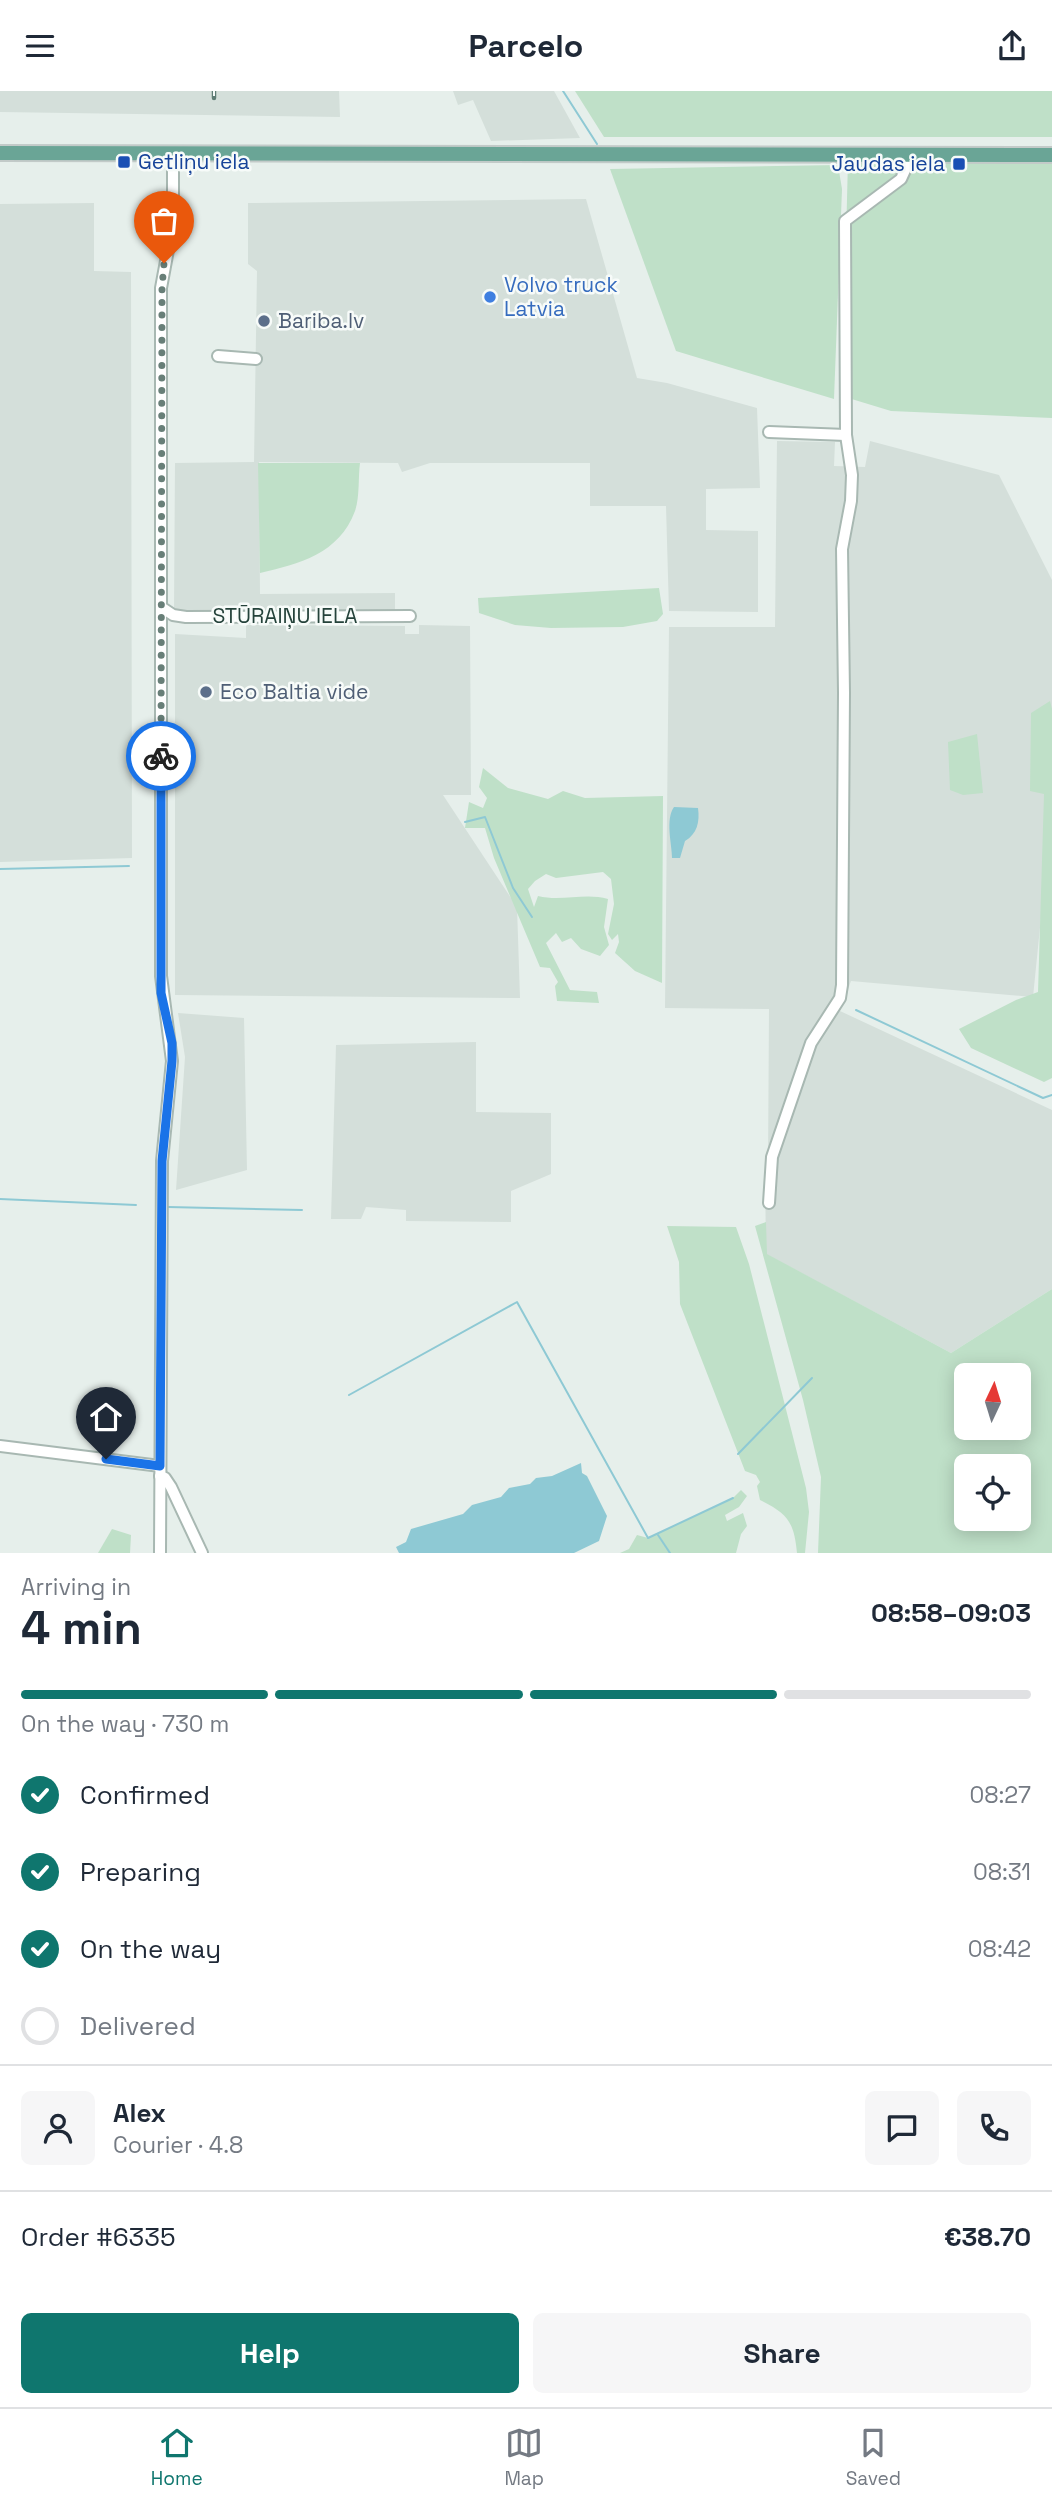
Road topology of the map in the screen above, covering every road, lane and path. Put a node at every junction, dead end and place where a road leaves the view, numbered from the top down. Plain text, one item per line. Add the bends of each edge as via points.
1 (0, 153) edge
2 (173, 154) junction
3 (906, 155) junction
4 (1052, 155) edge
5 (218, 356) dead end
6 (257, 359) dead end
7 (769, 432) dead end
8 (846, 435) junction
9 (161, 607) junction
10 (410, 617) dead end
11 (769, 1203) dead end
12 (0, 1446) edge
13 (160, 1471) junction
14 (160, 1553) edge
15 (202, 1553) edge

1 - 2 main road
2 - 3 main road
2 - 9 street via 173,223 162,288
3 - 4 main road
3 - 8 street via 901,179 845,221
5 - 6 street
7 - 8 street
8 - 11 street via 852,475 842,549 842,985 811,1043 772,1157
9 - 10 street, STŪRAIŅU IELA via 186,617
9 - 13 street via 161,976 172,1061 162,1161
12 - 13 street
13 - 14 street
13 - 15 street

